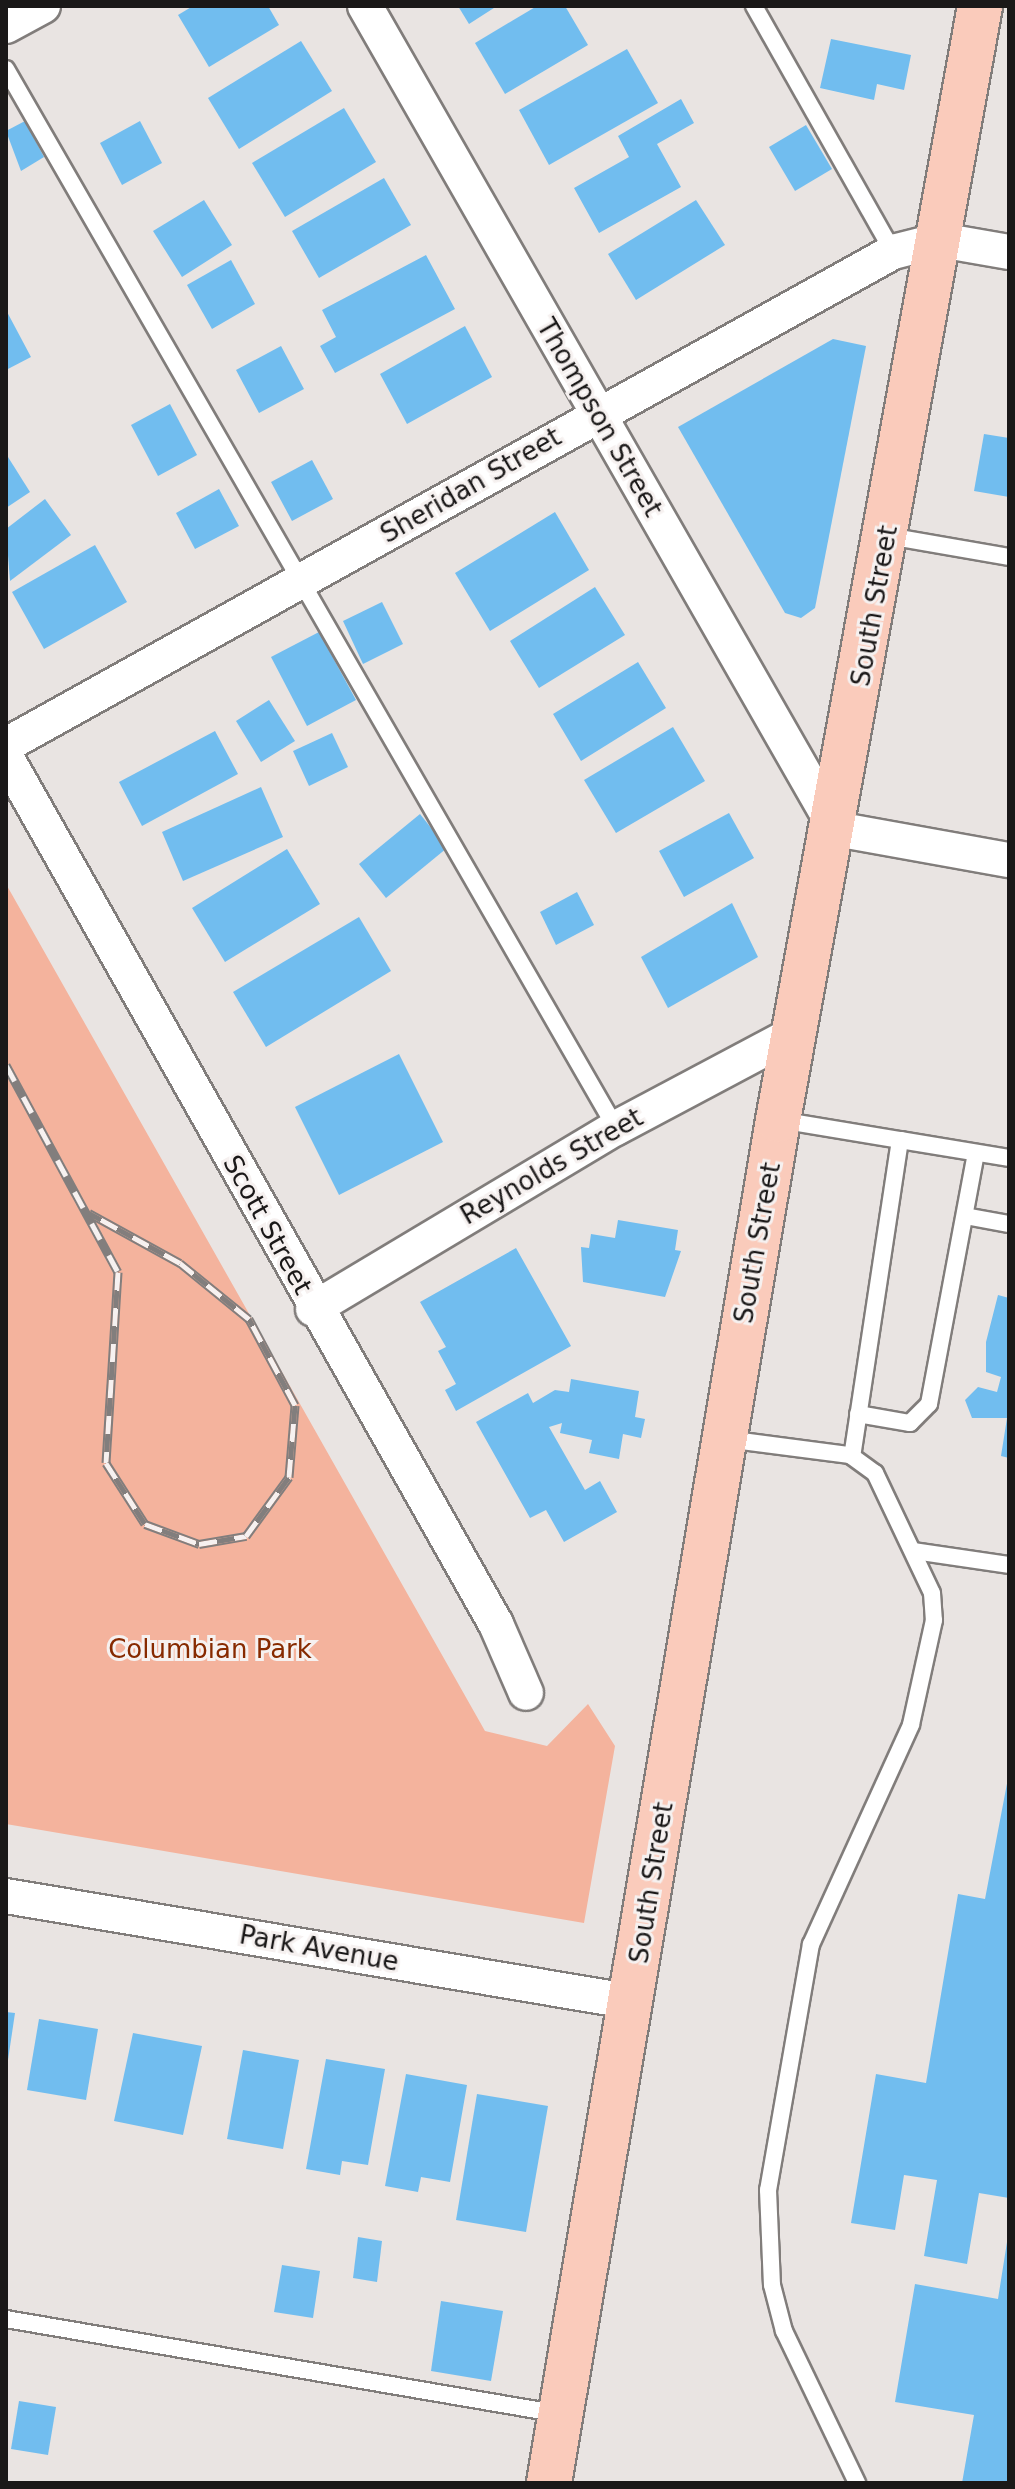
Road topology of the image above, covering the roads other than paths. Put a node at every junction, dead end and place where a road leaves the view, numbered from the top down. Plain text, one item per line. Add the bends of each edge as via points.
1 (43, 6) edge
2 (365, 6) edge
3 (754, 6) edge
4 (980, 6) edge
5 (6, 26) edge
6 (6, 69) edge
7 (940, 240) junction
8 (893, 252) junction
9 (1009, 252) edge
10 (596, 415) junction
11 (888, 536) junction
12 (1009, 557) edge
13 (304, 581) junction
14 (6, 745) edge
15 (6, 757) edge
16 (836, 829) junction
17 (1009, 860) edge
18 (795, 1033) junction
19 (778, 1120) junction
20 (616, 1128) junction
21 (900, 1140) junction
22 (976, 1153) junction
23 (1009, 1158) edge
24 (965, 1216) junction
25 (1009, 1224) edge
26 (313, 1309) junction
27 (858, 1414) junction
28 (725, 1439) junction
29 (852, 1456) junction
30 (914, 1551) junction
31 (1009, 1565) edge
32 (526, 1693) dead end
33 (6, 1896) edge
34 (633, 2002) junction
35 (6, 2319) edge
36 (561, 2414) junction
37 (549, 2483) edge
38 (857, 2483) edge

1 - 5 street
2 - 10 street, Thompson Street
3 - 8 lane
4 - 7 main road, South Street
6 - 13 lane
7 - 8 street, Sheridan Street
7 - 9 street
7 - 11 main road, South Street
8 - 10 street, Sheridan Street
10 - 13 street, Sheridan Street
10 - 16 street, Thompson Street
11 - 12 lane
11 - 16 main road, South Street
13 - 14 street, Sheridan Street
13 - 20 lane
15 - 26 street, Scott Street
16 - 17 street
16 - 18 main road, South Street
18 - 19 main road, South Street
18 - 20 street, Reynolds Street
19 - 21 lane
19 - 28 main road, South Street
20 - 26 street, Reynolds Street
21 - 22 lane
21 - 27 lane
22 - 23 lane
22 - 24 lane
24 - 25 lane
24 - 27 lane via 923,1417 910,1423
26 - 32 street, Scott Street via 496,1624
27 - 29 lane
28 - 29 lane
28 - 34 main road, South Street
29 - 30 lane via 875,1473
30 - 31 lane
30 - 38 lane via 931,1588 934,1620 911,1725 811,1944 768,2190 772,2285 784,2331
33 - 34 street, Park Avenue
34 - 36 main road, South Street
35 - 36 lane
36 - 37 main road, South Street

